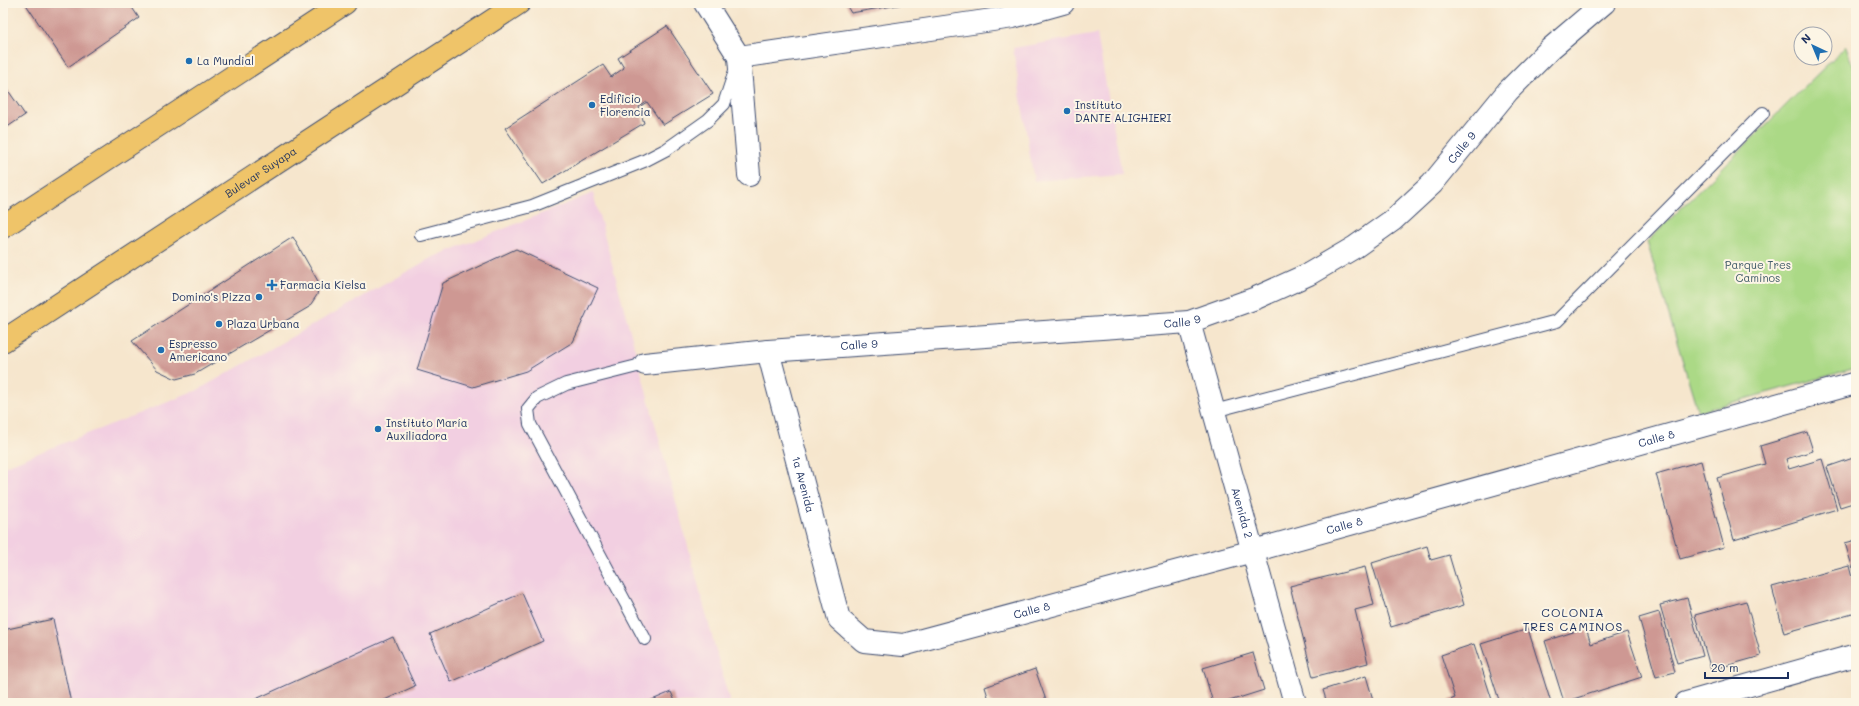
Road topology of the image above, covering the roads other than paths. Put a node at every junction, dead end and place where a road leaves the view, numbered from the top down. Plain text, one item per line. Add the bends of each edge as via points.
1 (345, 3) edge
2 (519, 3) edge
3 (705, 3) edge
4 (1063, 3) edge
5 (1604, 3) edge
6 (739, 57) junction
7 (1763, 113) dead end
8 (749, 175) dead end
9 (3, 227) edge
10 (421, 235) dead end
11 (1189, 322) junction
12 (3, 341) edge
13 (768, 351) junction
14 (645, 364) joint
15 (1856, 382) edge
16 (1214, 411) junction
17 (1253, 551) junction
18 (839, 619) joint
19 (645, 639) dead end
20 (1856, 655) edge
21 (1295, 703) edge
22 (1686, 703) edge

1 - 9 main road
2 - 12 main road, Bulevar Suyapa
3 - 6 street
4 - 6 street via 1013,17
5 - 11 street, Calle 9 via 1550,49 1508,91 1432,184 1393,220 1355,248 1309,274 1256,298
6 - 8 street
6 - 10 lane via 724,104 708,120 644,162 532,206
7 - 16 lane via 1557,321
11 - 13 street, Calle 9
11 - 16 street, Avenida 2
13 - 14 street, Calle 9
13 - 18 street, 1a Avenida
14 - 19 lane via 566,384 537,398 528,409 530,424
15 - 17 street, Calle 8
16 - 17 street, Avenida 2
17 - 18 street, Calle 8 via 902,646 864,641
17 - 21 street, Avenida 2
20 - 22 street

